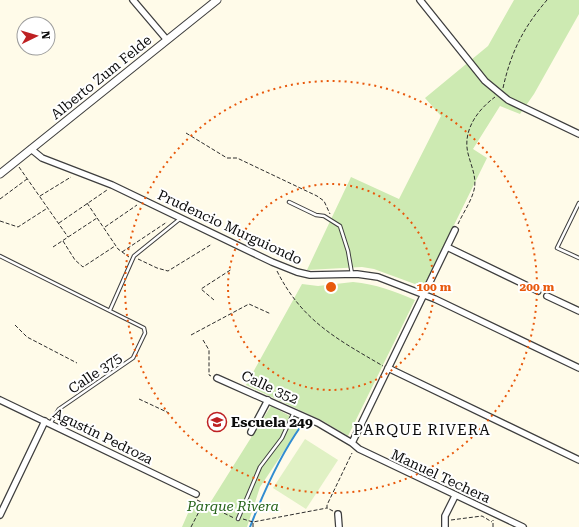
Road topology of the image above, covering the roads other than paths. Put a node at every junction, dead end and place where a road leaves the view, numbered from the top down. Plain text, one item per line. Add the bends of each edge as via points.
1 (133, 0) edge
2 (217, 0) edge
3 (420, 0) edge
4 (167, 40) junction
5 (579, 134) edge
6 (31, 149) junction
7 (0, 174) edge
8 (289, 202) dead end
9 (579, 203) edge
10 (181, 218) junction
11 (455, 230) road end
12 (447, 247) junction
13 (0, 256) edge
14 (579, 258) edge
15 (352, 274) junction
16 (538, 291) dead end
17 (423, 295) junction
18 (547, 296) dead end
19 (110, 310) junction
20 (579, 311) edge
21 (388, 368) junction
22 (579, 368) edge
23 (217, 378) road end
24 (0, 400) edge
25 (268, 400) junction
26 (294, 412) junction
27 (48, 422) junction
28 (250, 432) dead end
29 (352, 443) junction
30 (579, 460) edge
31 (196, 494) road end
32 (455, 496) junction
33 (338, 514) road end
34 (0, 515) edge
35 (238, 519) road end
36 (339, 527) edge
37 (445, 527) edge
38 (523, 527) edge

1 - 4 street
2 - 4 street, Alberto Zum Felde
3 - 5 street via 485,81 508,100
4 - 6 street, Alberto Zum Felde
6 - 7 street, Alberto Zum Felde
6 - 10 street, Prudencio Murguiondo via 42,158 112,185
8 - 15 lane via 338,224 342,229
9 - 14 lane via 557,248
10 - 15 street, Prudencio Murguiondo via 297,272
10 - 19 lane via 134,258
11 - 12 street
12 - 16 street
12 - 17 street
13 - 19 lane
15 - 17 street, Prudencio Murguiondo via 378,277
17 - 21 street
17 - 22 street, Prudencio Murguiondo
18 - 20 street
19 - 27 lane, Calle 375 via 144,328 145,333 133,358 59,409
21 - 29 street
21 - 30 street
23 - 25 street, Calle 352
24 - 27 street, Agustín Pedroza
25 - 26 street, Calle 352
25 - 28 street
26 - 29 street, Calle 352
26 - 35 lane via 282,438 260,467
27 - 31 street, Agustín Pedroza
27 - 34 street
29 - 32 street, Manuel Techera via 359,450
32 - 37 street via 445,520
32 - 38 street, Manuel Techera
33 - 36 street

